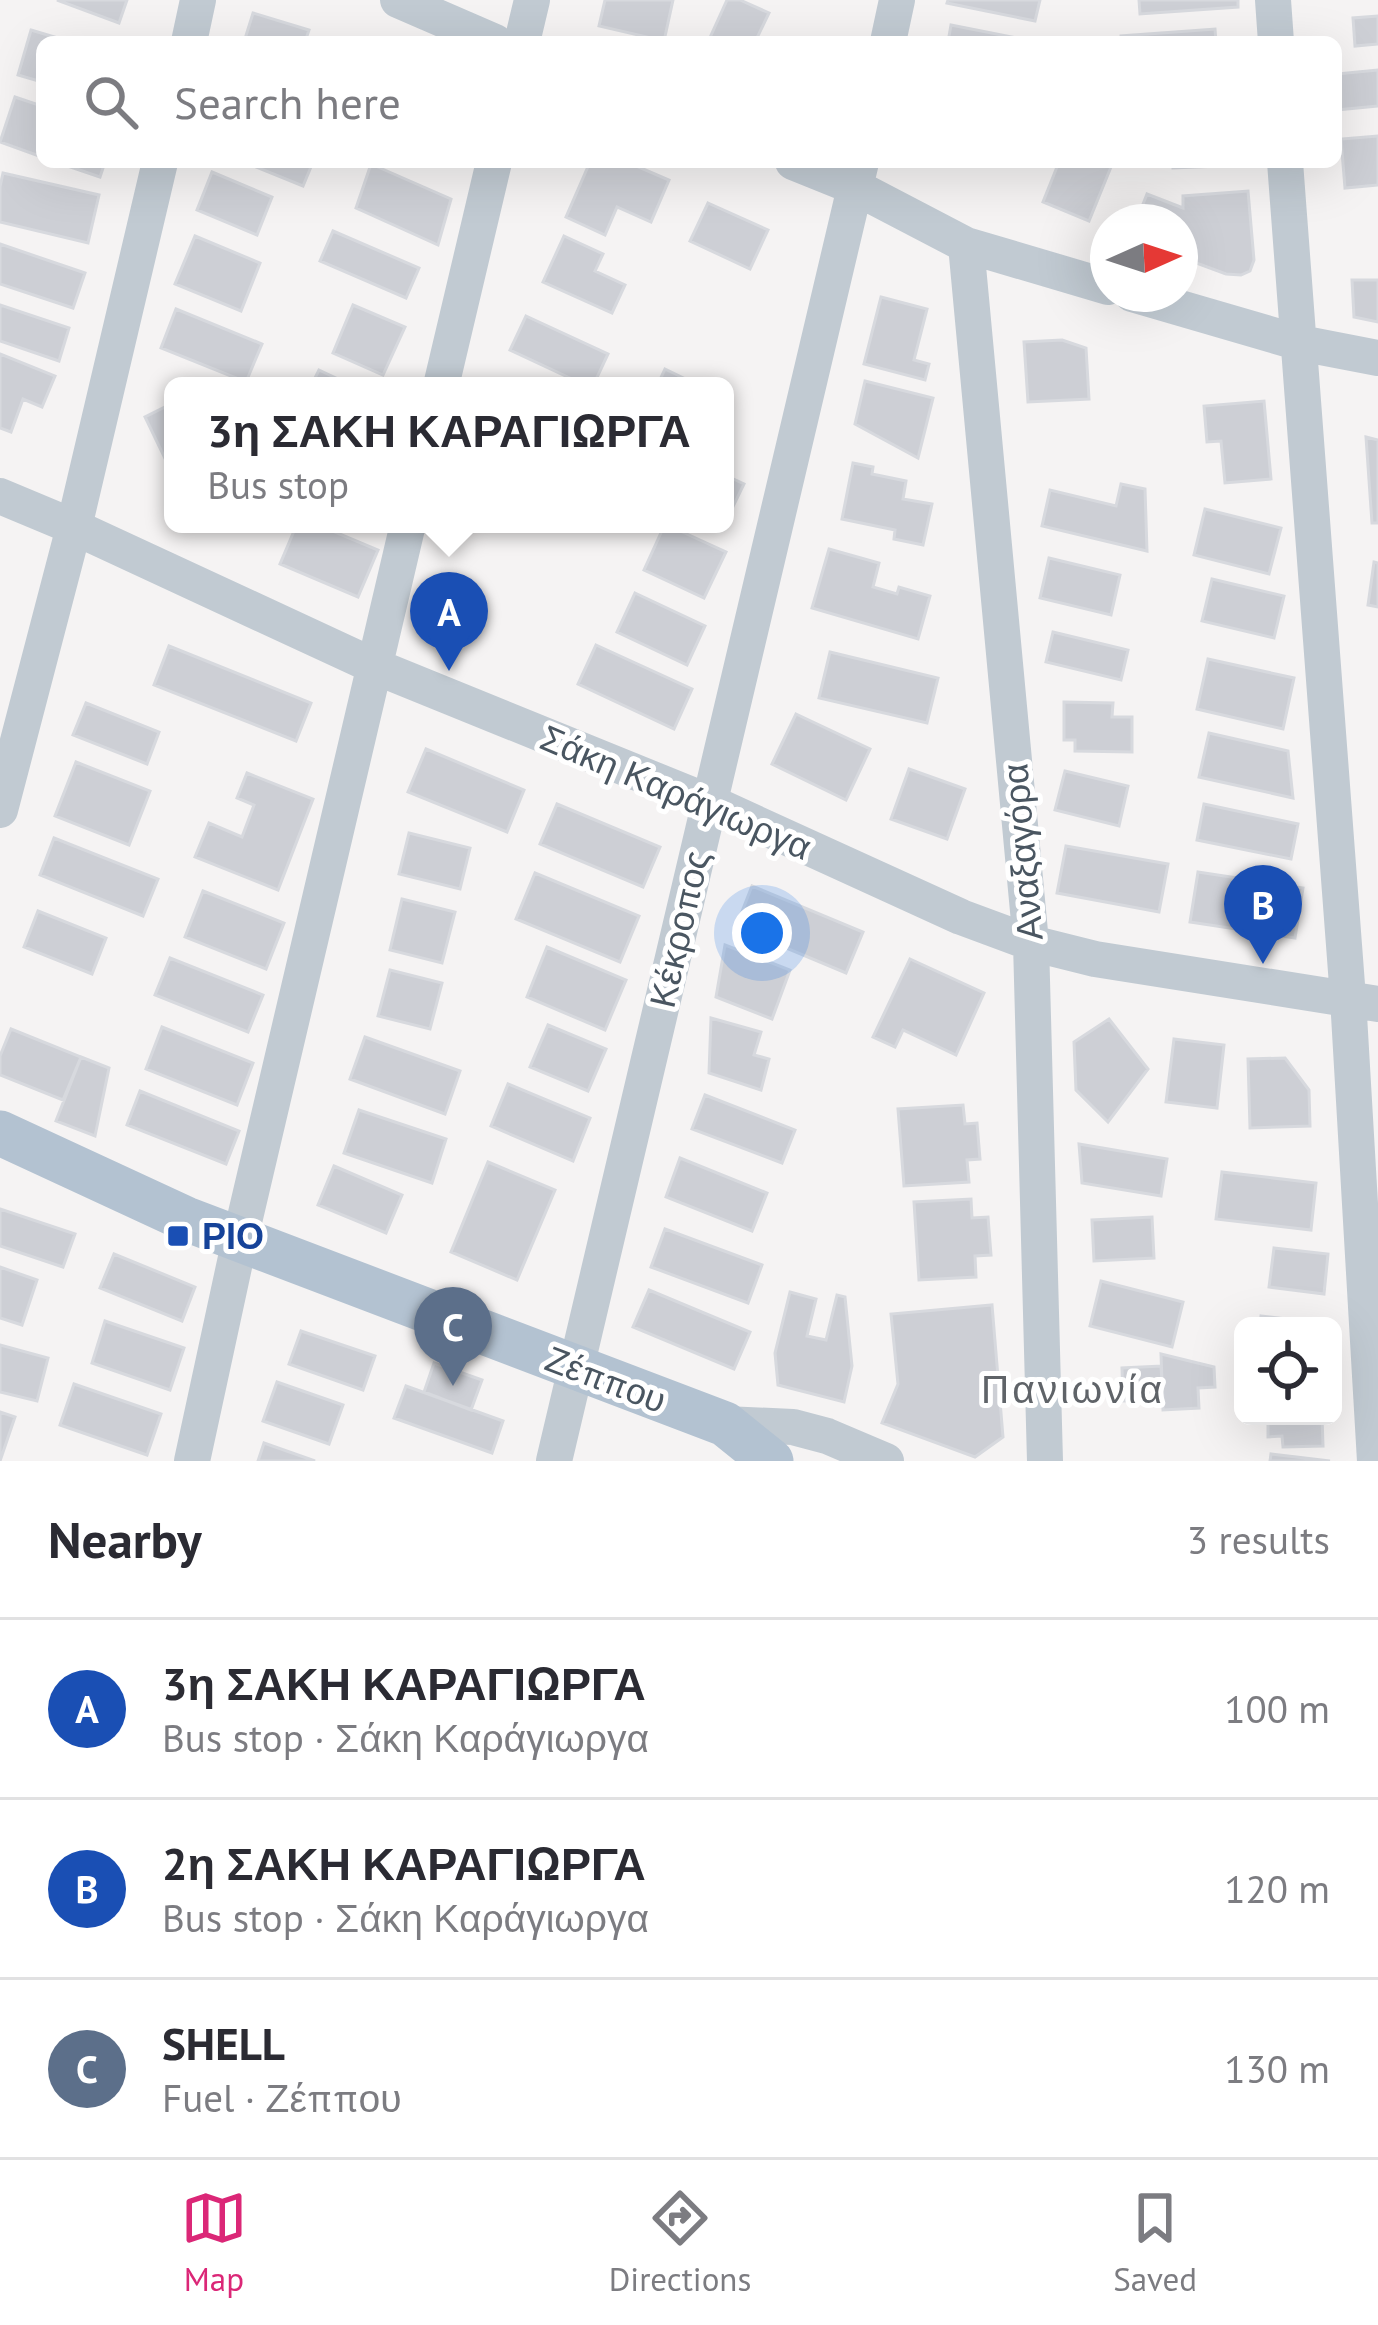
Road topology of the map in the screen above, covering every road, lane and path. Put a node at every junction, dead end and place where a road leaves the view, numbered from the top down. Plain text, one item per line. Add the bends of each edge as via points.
1 (199, 0) edge
2 (398, 0) edge
3 (532, 0) edge
4 (897, 0) edge
5 (1273, 0) edge
6 (190, 36) edge
7 (481, 36) edge
8 (523, 36) edge
9 (889, 36) edge
10 (1276, 36) edge
11 (159, 168) edge
12 (493, 168) edge
13 (826, 168) edge
14 (1286, 168) edge
15 (858, 174) edge
16 (966, 245) junction
17 (1090, 282) edge
18 (1194, 312) edge
19 (1300, 343) junction
20 (1378, 358) edge
21 (442, 377) edge
22 (0, 496) edge
23 (74, 527) junction
24 (406, 533) edge
25 (374, 666) junction
26 (709, 802) junction
27 (0, 809) edge
28 (1031, 943) junction
29 (1363, 1001) edge
30 (0, 1132) edge
31 (240, 1238) junction
32 (576, 1367) junction
33 (725, 1424) junction
34 (192, 1461) edge
35 (554, 1461) edge
36 (771, 1461) edge
37 (886, 1461) edge
38 (1045, 1461) edge
39 (1375, 1461) edge

1 - 6 street
2 - 7 street
3 - 8 street
4 - 9 street
5 - 10 street
11 - 23 street
12 - 21 street
13 - 15 street
14 - 19 street
15 - 16 street
15 - 26 street, Κέκροπος
16 - 17 street
16 - 28 street, Αναξαγόρα
18 - 19 street
19 - 20 street
19 - 29 street
22 - 23 street, Σάκη Καράγιωργα
23 - 25 street, Σάκη Καράγιωργα
23 - 27 street
24 - 25 street
25 - 26 street, Σάκη Καράγιωργα
25 - 31 street
26 - 28 street, Σάκη Καράγιωργα
26 - 32 street, Κέκροπος
28 - 29 street, Σάκη Καράγιωργα
28 - 38 street, Αναξαγόρα
29 - 39 street
30 - 31 main road, Ζέππου
31 - 32 main road, Ζέππου
31 - 34 street
32 - 33 main road, Ζέππου
32 - 35 street, Κέκροπος
33 - 36 main road
33 - 37 street, Ζέππου via 793,1427

